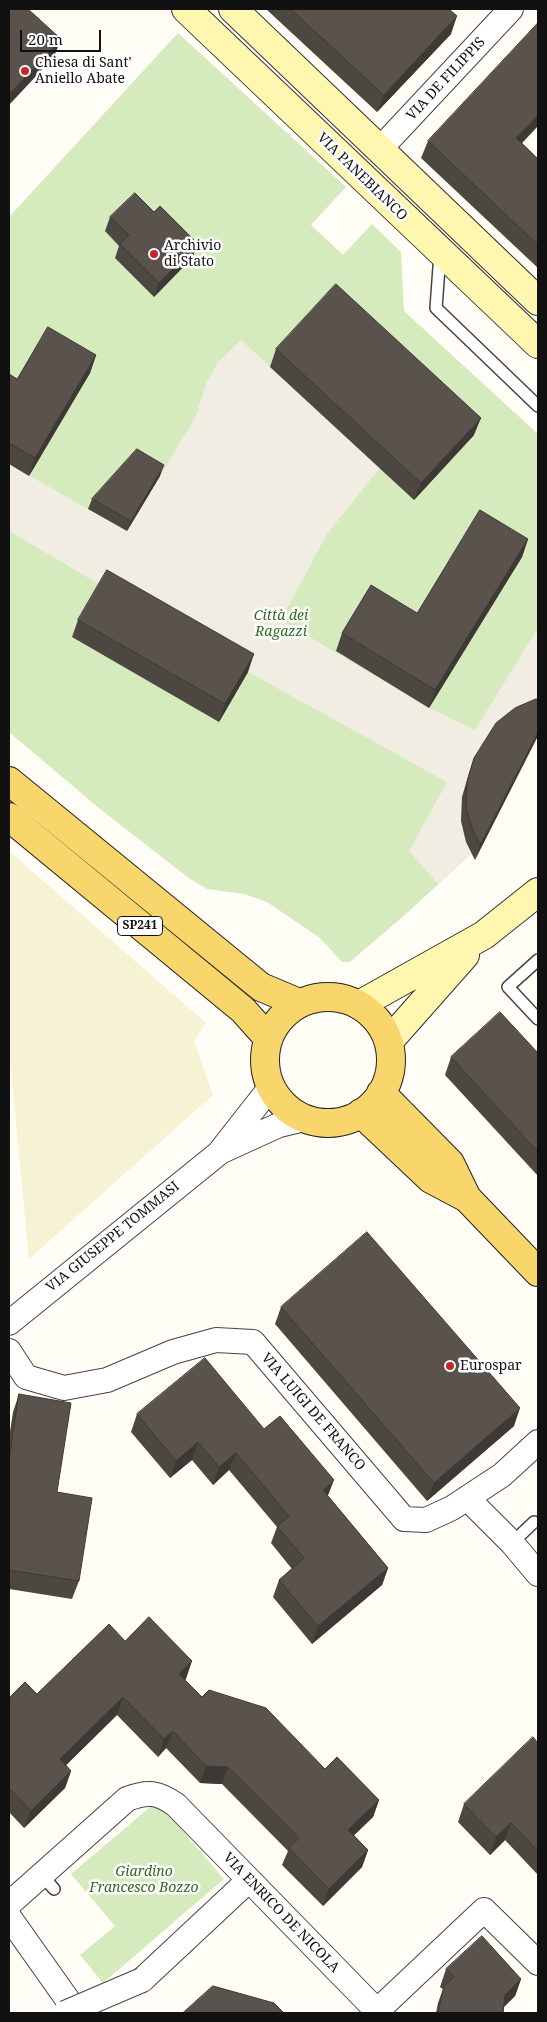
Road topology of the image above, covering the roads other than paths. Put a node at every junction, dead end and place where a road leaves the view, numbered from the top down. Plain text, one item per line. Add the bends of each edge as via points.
1 (186, 9) edge
2 (233, 9) edge
3 (511, 9) edge
4 (380, 149) junction
5 (440, 251) junction
6 (538, 301) edge
7 (538, 344) edge
8 (538, 406) edge
9 (9, 781) edge
10 (9, 817) edge
11 (538, 892) edge
12 (484, 935) junction
13 (538, 960) edge
14 (299, 1003) junction
15 (359, 1005) junction
16 (538, 1019) edge
17 (268, 1038) junction
18 (388, 1041) junction
19 (270, 1088) junction
20 (381, 1093) junction
21 (361, 1114) junction
22 (304, 1119) junction
23 (218, 1152) junction
24 (467, 1198) junction
25 (538, 1272) edge
26 (9, 1323) edge
27 (9, 1351) edge
28 (17, 1379) edge
29 (538, 1442) edge
30 (467, 1498) junction
31 (534, 1522) dead end
32 (512, 1543) junction
33 (538, 1574) edge
34 (249, 1880) junction
35 (9, 1904) edge
36 (9, 1917) edge
37 (538, 1963) edge
38 (65, 2013) edge
39 (77, 2013) edge

1 - 5 street, VIA PANEBIANCO
2 - 4 street
3 - 4 street, VIA DE FILIPPIS
4 - 6 street
5 - 7 street, VIA PANEBIANCO
5 - 8 lane via 436,308
9 - 14 main road via 261,987
10 - 17 main road, SP241 via 243,1010
11 - 12 street
12 - 15 street
12 - 18 street
13 - 16 lane via 508,987
14 - 15 main road via 319,997 340,998
14 - 17 main road via 275,1024
15 - 18 main road via 377,1020
17 - 19 main road via 264,1055
18 - 20 main road via 389,1077
19 - 22 main road via 291,1112
19 - 23 street, VIA GIUSEPPE TOMMASI
20 - 21 main road
20 - 24 main road via 450,1164
21 - 22 main road via 343,1121 323,1123
21 - 24 main road via 431,1179
22 - 23 street, VIA GIUSEPPE TOMMASI
23 - 26 street, VIA GIUSEPPE TOMMASI
24 - 25 main road
27 - 28 street, VIA LUIGI DE FRANCO
28 - 30 street, VIA LUIGI DE FRANCO via 64,1388 107,1380 173,1352 216,1340 254,1342 404,1519 426,1520
29 - 30 street, VIA LUIGI DE FRANCO via 502,1475
30 - 32 street
31 - 32 lane
32 - 33 street
34 - 35 street, VIA ENRICO DE NICOLA via 176,1805 154,1793 140,1794 127,1799 48,1882
34 - 37 street, VIA ENRICO DE NICOLA via 376,2011 484,1910
34 - 38 street, bridge via 142,1980
36 - 39 street

